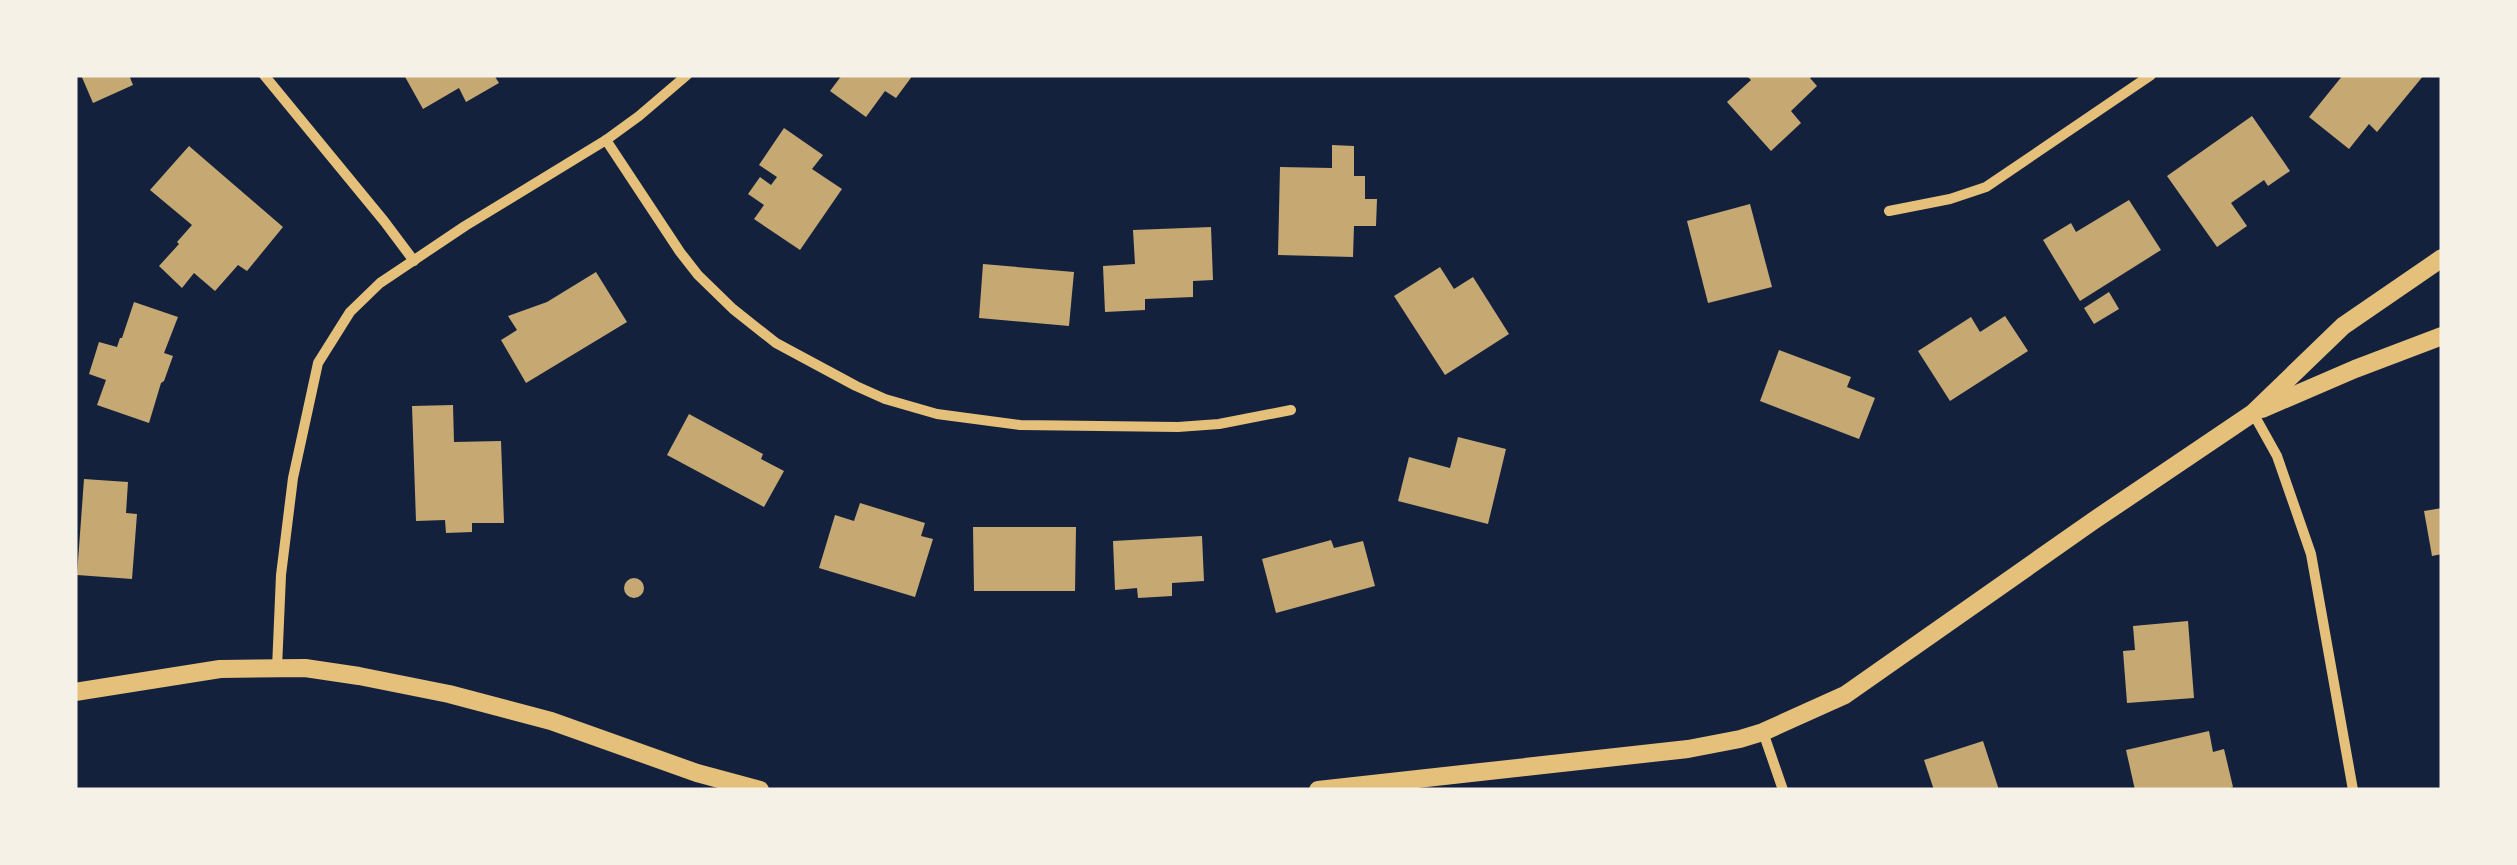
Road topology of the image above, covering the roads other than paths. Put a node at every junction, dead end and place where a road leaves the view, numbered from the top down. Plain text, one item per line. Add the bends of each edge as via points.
1 (264, 75) edge
2 (687, 75) edge
3 (2151, 75) edge
4 (606, 140) junction
5 (1890, 212) dead end
6 (2442, 258) edge
7 (414, 261) junction
8 (2442, 336) edge
9 (1291, 410) dead end
10 (2253, 413) junction
11 (277, 668) junction
12 (75, 692) edge
13 (1763, 732) junction
14 (760, 790) edge
15 (1318, 790) edge
16 (1783, 790) edge
17 (2352, 790) edge

1 - 7 street
2 - 4 street
3 - 5 street via 1986,187
4 - 7 street
4 - 9 street via 680,252 732,309 776,343 884,399 936,414 1039,425 1178,427
6 - 10 street via 2343,326
7 - 11 street via 350,312 318,363 292,478
8 - 10 street
10 - 13 street via 1845,695
10 - 17 street via 2277,456 2311,554
11 - 12 street via 220,668
11 - 14 street via 449,694
13 - 15 street via 1688,749
13 - 16 street

